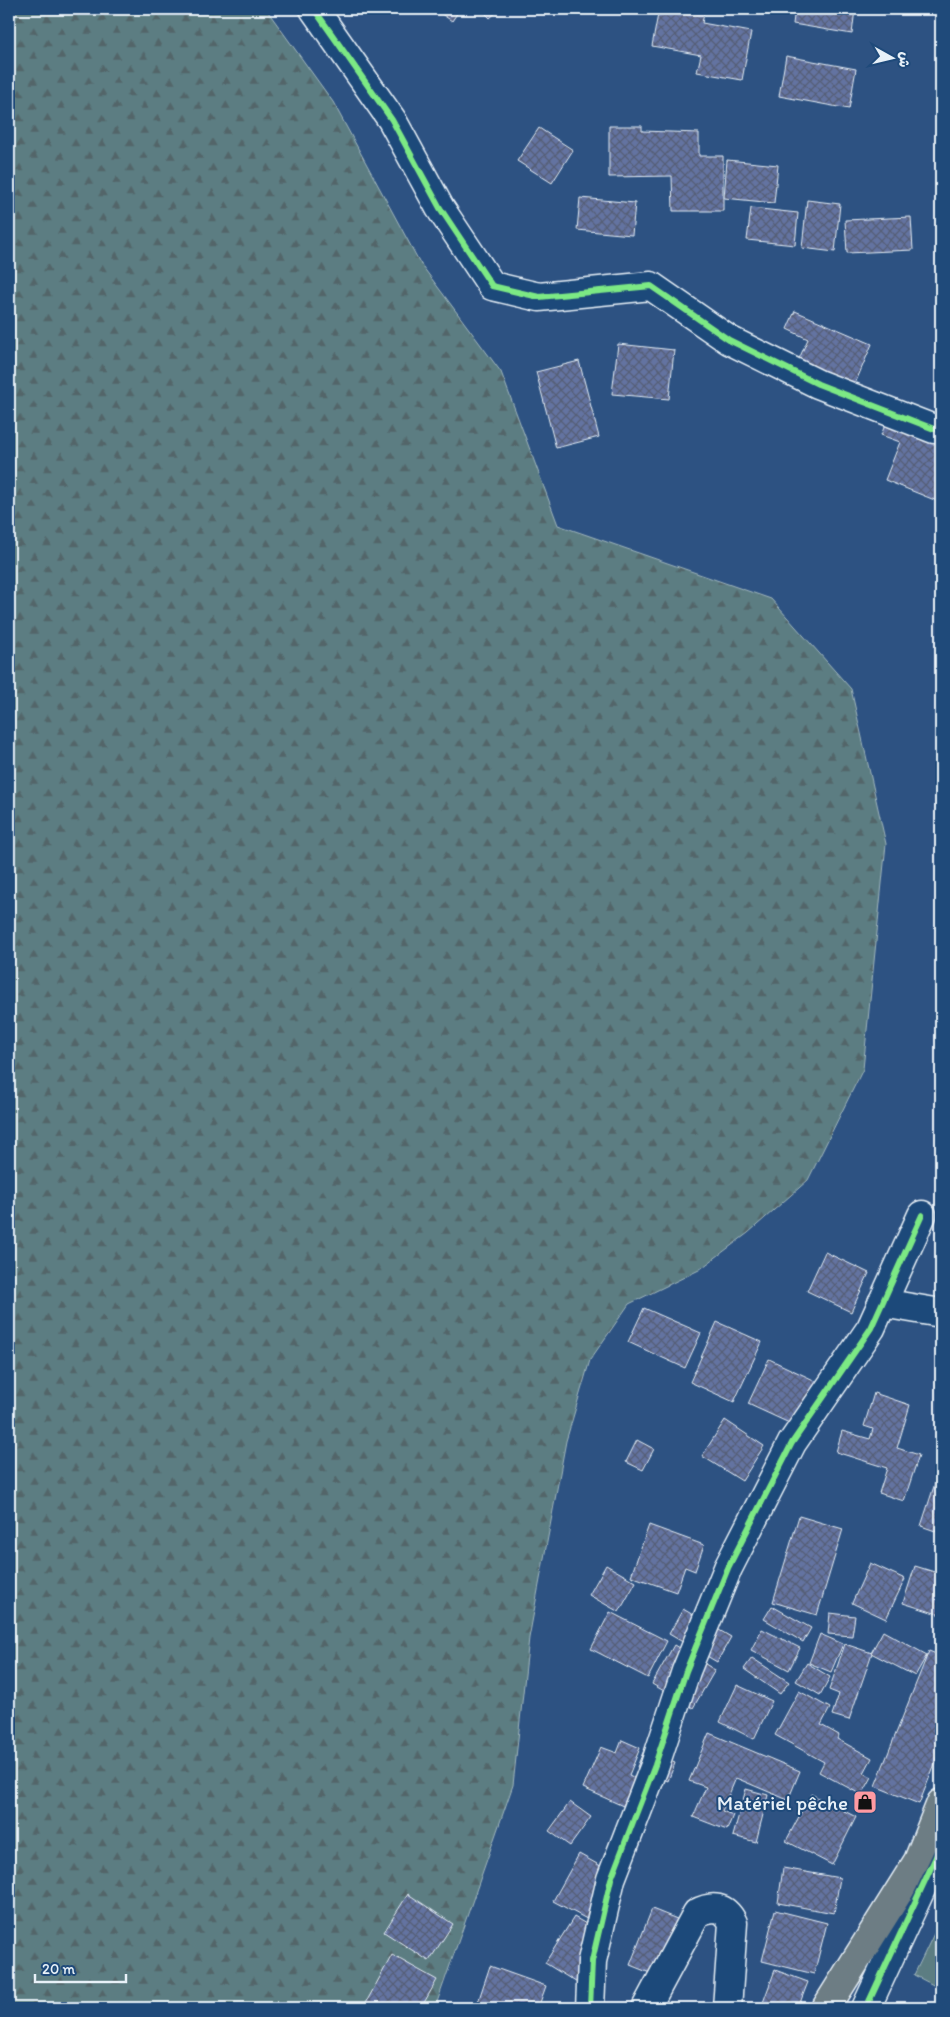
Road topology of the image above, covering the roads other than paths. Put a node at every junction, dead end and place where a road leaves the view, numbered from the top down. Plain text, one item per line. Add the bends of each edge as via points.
1 (314, 9) edge
2 (941, 429) edge
3 (922, 1215) dead end
4 (882, 1303) junction
5 (941, 1313) edge
6 (941, 1803) edge
7 (941, 1846) edge
8 (590, 2008) edge
9 (646, 2008) edge
10 (727, 2008) edge
11 (826, 2008) edge
12 (866, 2008) edge

1 - 2 street via 392,120 440,208 492,286 539,297 651,286 730,340 809,380
3 - 4 street
4 - 5 street
4 - 8 street via 871,1328 792,1443 725,1577 686,1671 655,1765 611,1879 592,1961
6 - 11 main road via 918,1861
7 - 12 street
9 - 10 street via 697,1912 706,1908 720,1908 729,1914 733,1922

